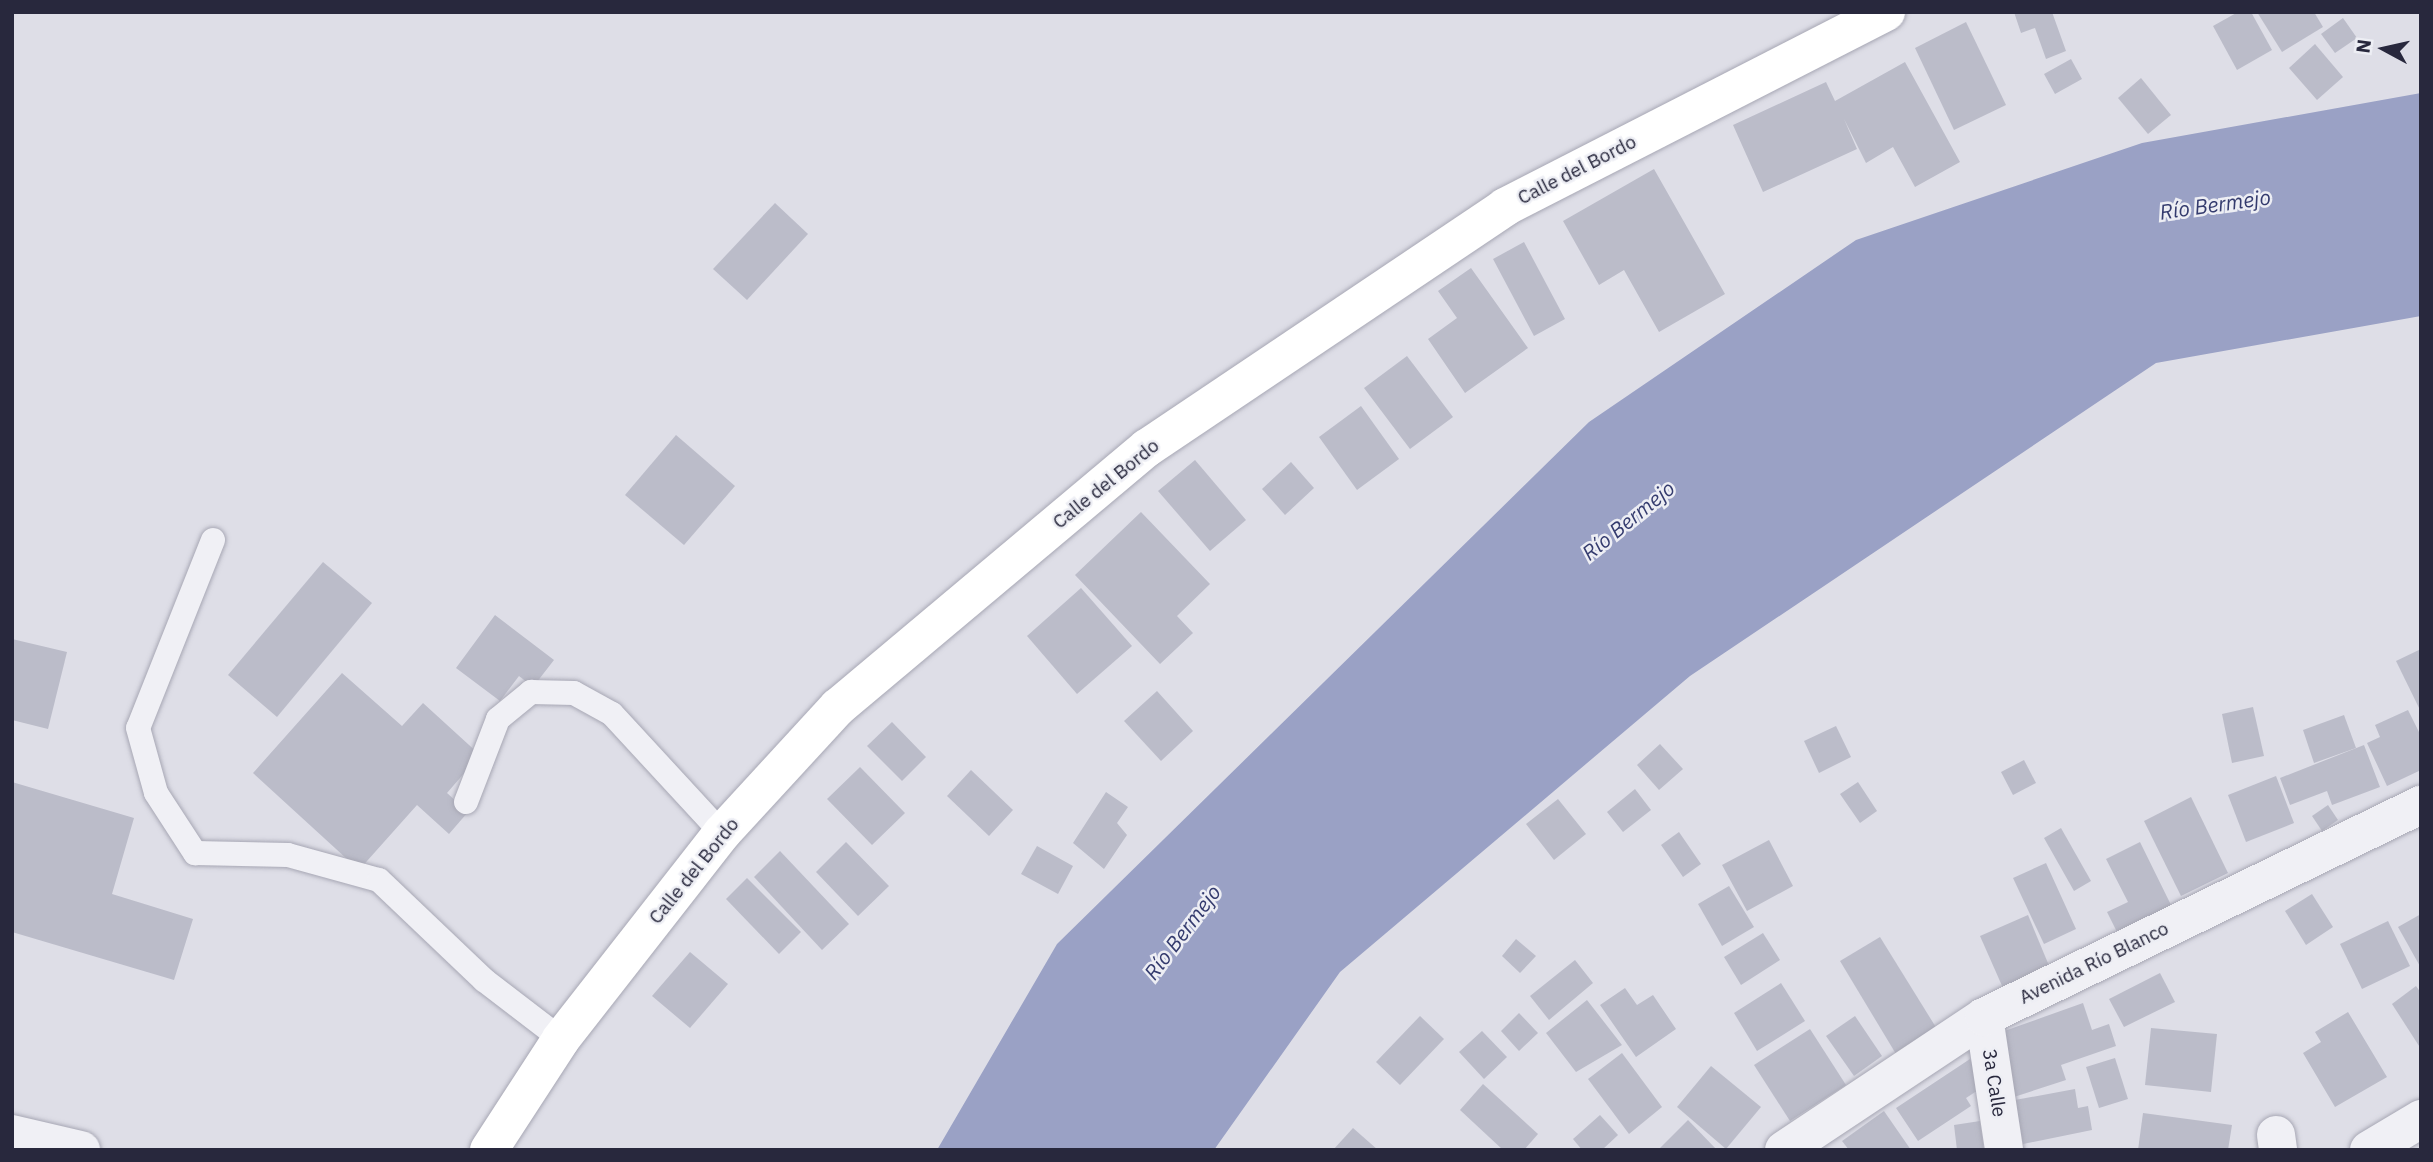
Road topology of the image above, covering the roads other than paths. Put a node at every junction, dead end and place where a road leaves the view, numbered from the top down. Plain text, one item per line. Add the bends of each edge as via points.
1 (1886, 12) edge
2 (213, 540) dead end
3 (466, 802) dead end
4 (2421, 805) edge
5 (722, 833) junction
6 (1984, 1017) junction
7 (561, 1039) junction
8 (2421, 1119) edge
9 (12, 1134) edge
10 (81, 1150) edge
11 (489, 1150) edge
12 (1784, 1150) edge
13 (2004, 1150) edge
14 (2369, 1150) edge

1 - 5 street, Calle del Bordo via 1506,207 1147,449 838,707
2 - 7 lane via 138,729 156,793 195,853 288,855 379,880 484,980
3 - 5 lane via 498,719 531,692 574,693 612,714
4 - 6 street, Avenida Río Blanco
5 - 7 street, Calle del Bordo
6 - 12 street, Avenida Río Blanco
6 - 13 street, 3a Calle
7 - 11 street, Calle del Bordo
8 - 14 street
9 - 10 street

